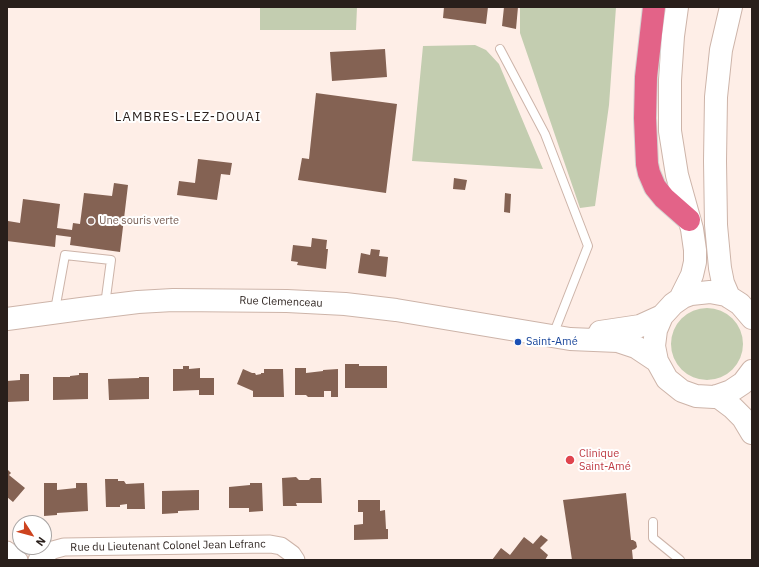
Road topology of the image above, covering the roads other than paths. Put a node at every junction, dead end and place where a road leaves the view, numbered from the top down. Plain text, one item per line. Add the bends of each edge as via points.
1 (654, 7) edge
2 (677, 7) edge
3 (730, 7) edge
4 (500, 49) dead end
5 (689, 220) junction
6 (680, 299) junction
7 (105, 306) junction
8 (744, 308) edge
9 (55, 312) junction
10 (662, 316) junction
11 (7, 319) edge
12 (553, 336) junction
13 (657, 361) junction
14 (752, 371) edge
15 (717, 396) junction
16 (752, 433) edge
17 (653, 522) dead end
18 (7, 550) edge
19 (19, 560) edge
20 (38, 560) edge
21 (296, 560) edge
22 (680, 560) edge

1 - 5 highway via 646,77 647,164 654,187
2 - 5 main road via 670,80 670,131 677,175
3 - 8 main road via 721,50 716,97 716,225 723,283
4 - 12 lane via 545,134 588,246
5 - 6 main road via 694,240 695,262
6 - 8 main road via 691,294 718,293
6 - 10 main road
7 - 9 main road, Rue Clemenceau
7 - 9 lane via 111,260 65,255
7 - 12 main road, Rue Clemenceau via 189,299 345,304
9 - 11 main road, Rue Clemenceau
10 - 12 main road, Rue Clemenceau via 633,328
10 - 13 main road via 654,338
12 - 13 main road, Rue Clemenceau via 624,342
13 - 15 main road via 667,379 682,391 700,397
14 - 15 main road via 734,390
15 - 16 main road via 733,408
17 - 22 lane via 653,538
18 - 19 street
20 - 21 street, Rue du Lieutenant Colonel Jean Lefranc via 52,550 64,548 270,544 281,546

